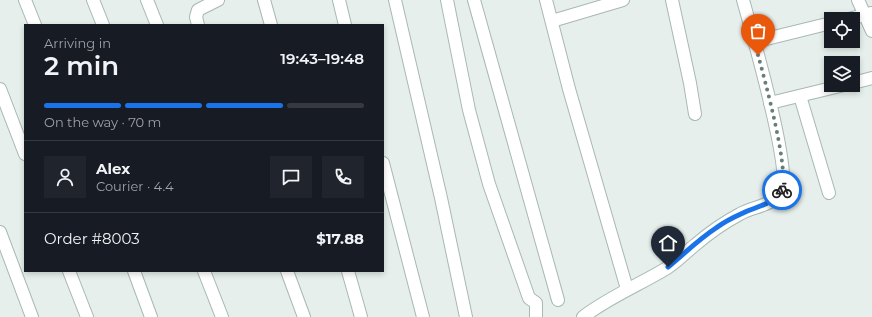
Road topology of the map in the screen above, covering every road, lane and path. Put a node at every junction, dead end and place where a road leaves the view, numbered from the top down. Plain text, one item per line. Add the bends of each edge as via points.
1 (25, 0) edge
2 (93, 0) edge
3 (147, 0) edge
4 (218, 0) edge
5 (264, 0) edge
6 (340, 0) edge
7 (395, 0) edge
8 (446, 0) edge
9 (474, 0) edge
10 (546, 0) edge
11 (623, 0) edge
12 (672, 0) edge
13 (743, 0) edge
14 (858, 0) edge
15 (868, 14) edge
16 (552, 21) junction
17 (35, 24) edge
18 (103, 24) edge
19 (157, 24) edge
20 (198, 24) edge
21 (271, 24) edge
22 (345, 24) edge
23 (824, 25) edge
24 (872, 31) edge
25 (754, 42) junction
26 (872, 78) edge
27 (860, 81) edge
28 (0, 89) edge
29 (824, 90) edge
30 (800, 96) junction
31 (770, 103) junction
32 (695, 114) dead end
33 (24, 151) edge
34 (384, 167) edge
35 (829, 193) dead end
36 (0, 232) edge
37 (69, 272) edge
38 (134, 272) edge
39 (204, 272) edge
40 (287, 272) edge
41 (348, 272) edge
42 (627, 288) junction
43 (558, 300) dead end
44 (32, 317) edge
45 (87, 317) edge
46 (151, 317) edge
47 (222, 317) edge
48 (304, 317) edge
49 (361, 317) edge
50 (423, 317) edge
51 (466, 317) edge
52 (536, 317) edge
53 (584, 317) edge

1 - 17 street
2 - 18 street
3 - 19 street
4 - 20 street via 198,10
5 - 21 street
6 - 22 street
7 - 51 street via 442,198
8 - 52 street via 469,110 489,184 528,298 536,304
9 - 43 street
10 - 16 street
11 - 16 street
12 - 32 street
13 - 25 street
14 - 15 street
15 - 24 street
16 - 42 street
23 - 25 street
25 - 31 street
26 - 27 street
28 - 33 street
29 - 30 street
30 - 31 street
30 - 35 street
31 - 42 street via 784,183 775,199 744,212 716,228 668,267
34 - 50 street
36 - 44 street
37 - 45 street
38 - 46 street
39 - 47 street
40 - 48 street
41 - 49 street
42 - 53 street

